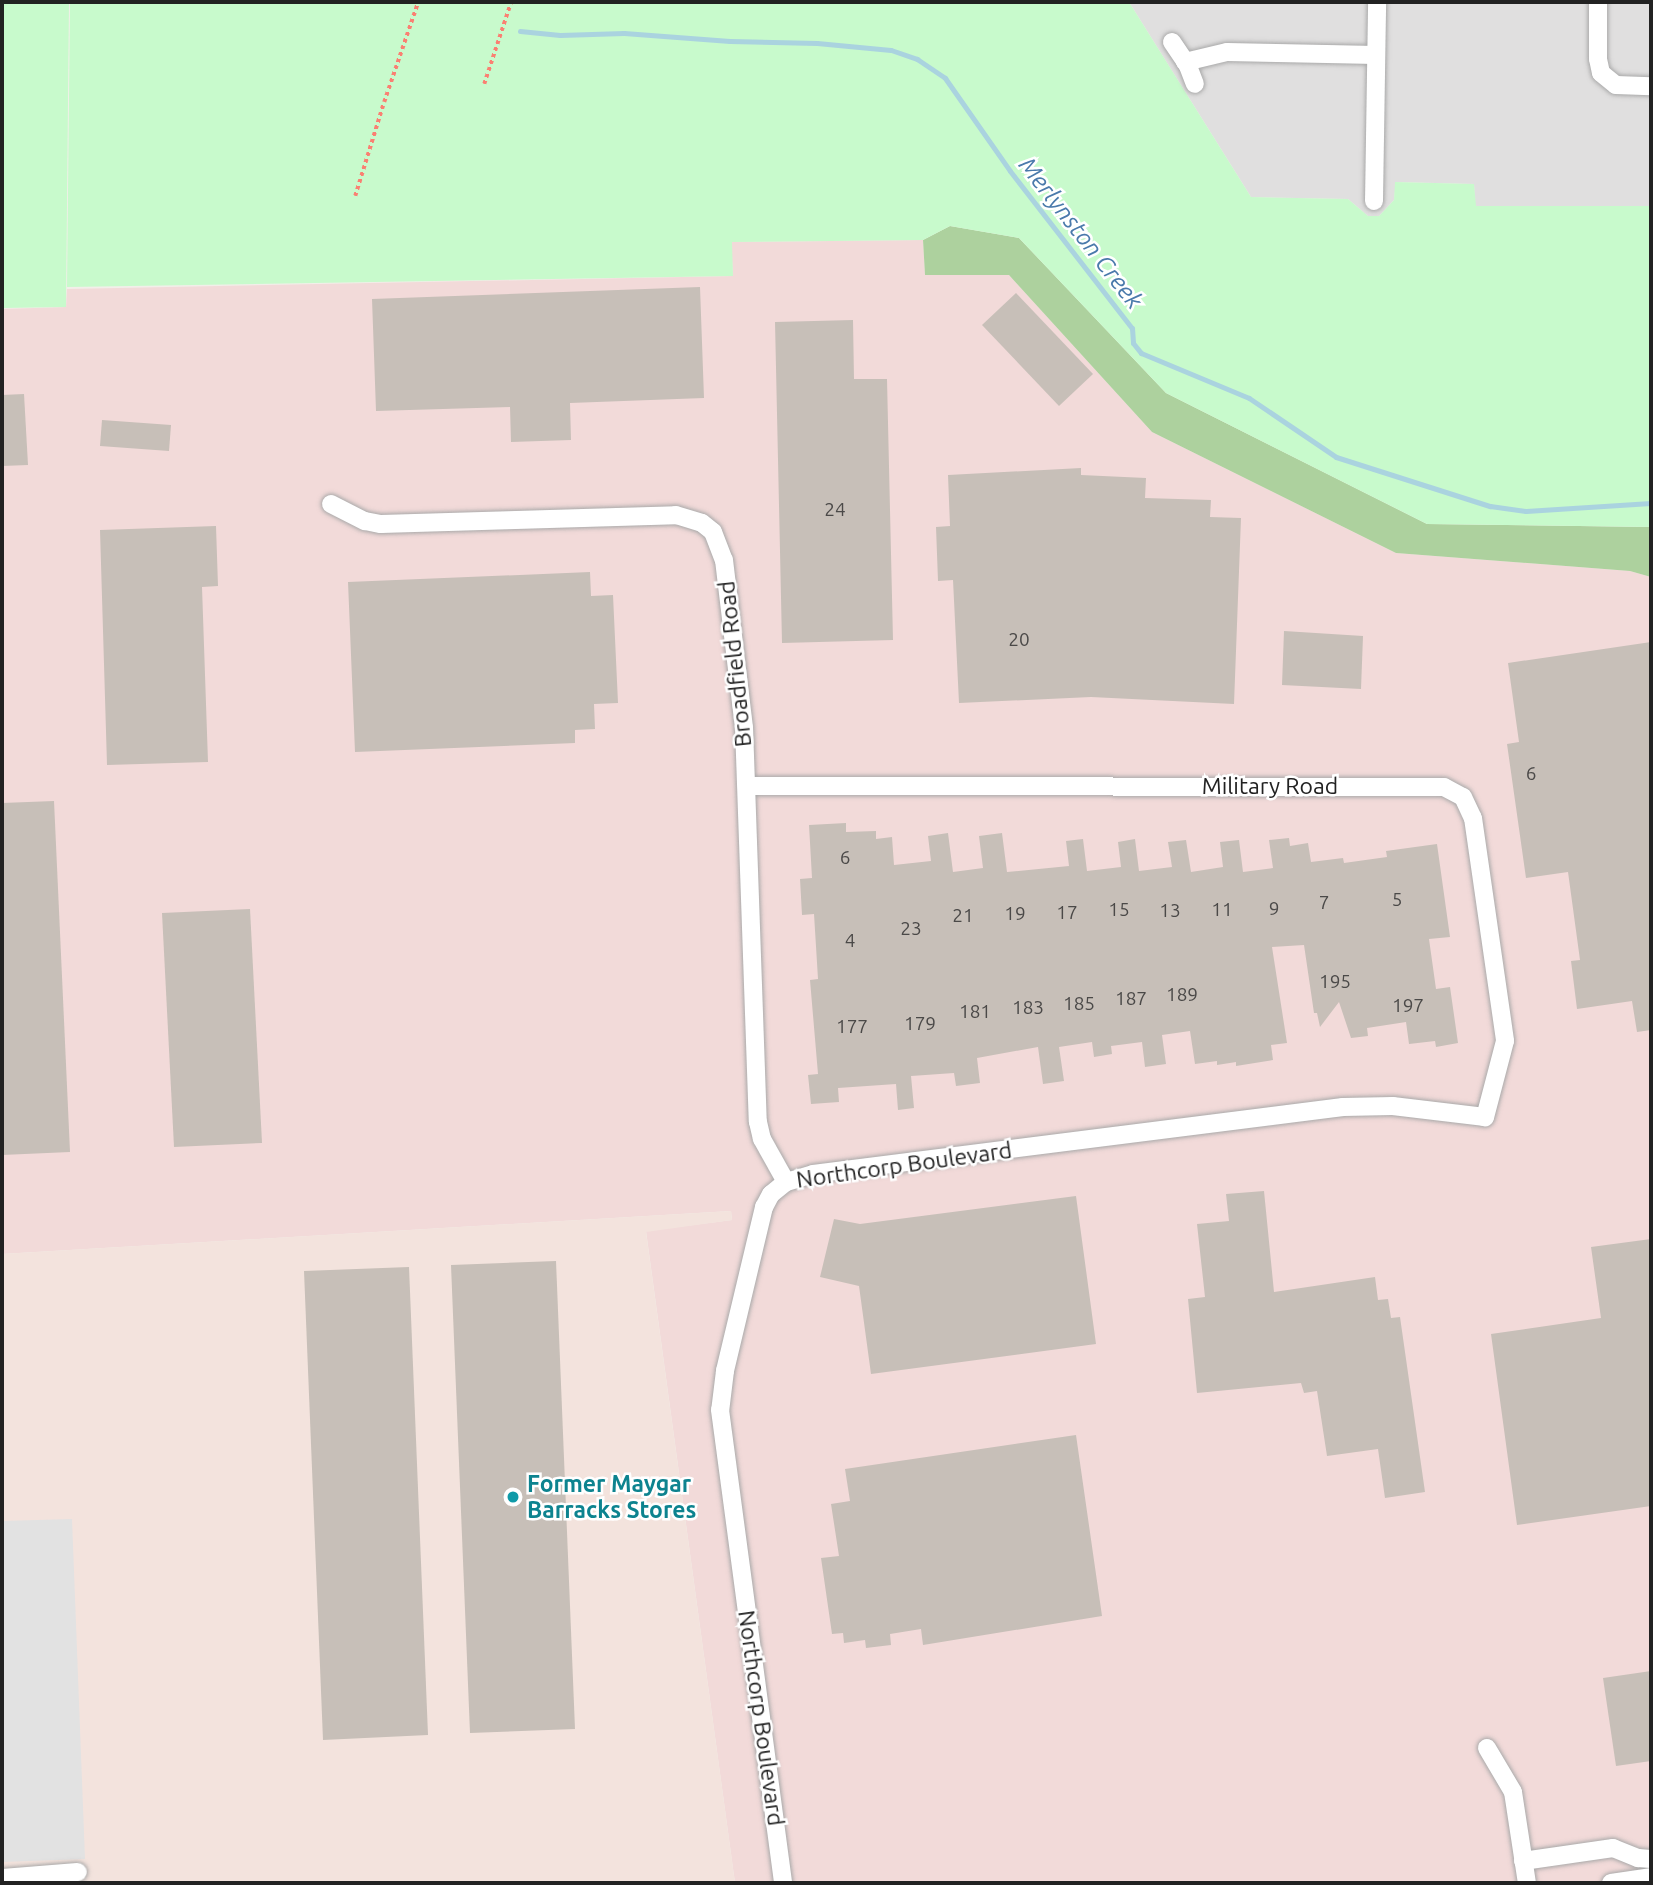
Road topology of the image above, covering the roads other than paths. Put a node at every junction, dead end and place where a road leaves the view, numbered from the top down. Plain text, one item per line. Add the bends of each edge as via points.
1 (1377, 2) edge
2 (1598, 2) edge
3 (1172, 42) dead end
4 (1376, 55) junction
5 (1185, 62) junction
6 (1195, 84) dead end
7 (1651, 86) edge
8 (1374, 201) dead end
9 (331, 504) dead end
10 (747, 786) junction
11 (1485, 1117) joint
12 (786, 1182) junction
13 (1487, 1748) dead end
14 (1651, 1859) edge
15 (1523, 1861) junction
16 (78, 1872) dead end
17 (1651, 1877) edge
18 (2, 1878) edge
19 (783, 1883) edge
20 (1527, 1883) edge
21 (1611, 1883) edge

1 - 4 street
2 - 7 street via 1601,73 1616,85
3 - 5 street
4 - 5 street via 1227,52
4 - 8 street
5 - 6 street
9 - 10 street, Broadfield Road via 381,524 676,515 702,523 713,532 724,560
10 - 11 street, Military Road via 1444,787 1456,791 1468,803 1473,818 1505,1041
10 - 12 street, Broadfield Road via 758,1122 762,1139
11 - 12 street, Northcorp Boulevard via 1393,1106 1343,1107 813,1174
12 - 19 street, Northcorp Boulevard via 764,1207 720,1410
13 - 15 street via 1513,1792
14 - 15 street via 1612,1848
15 - 20 street
16 - 18 street
17 - 21 street

